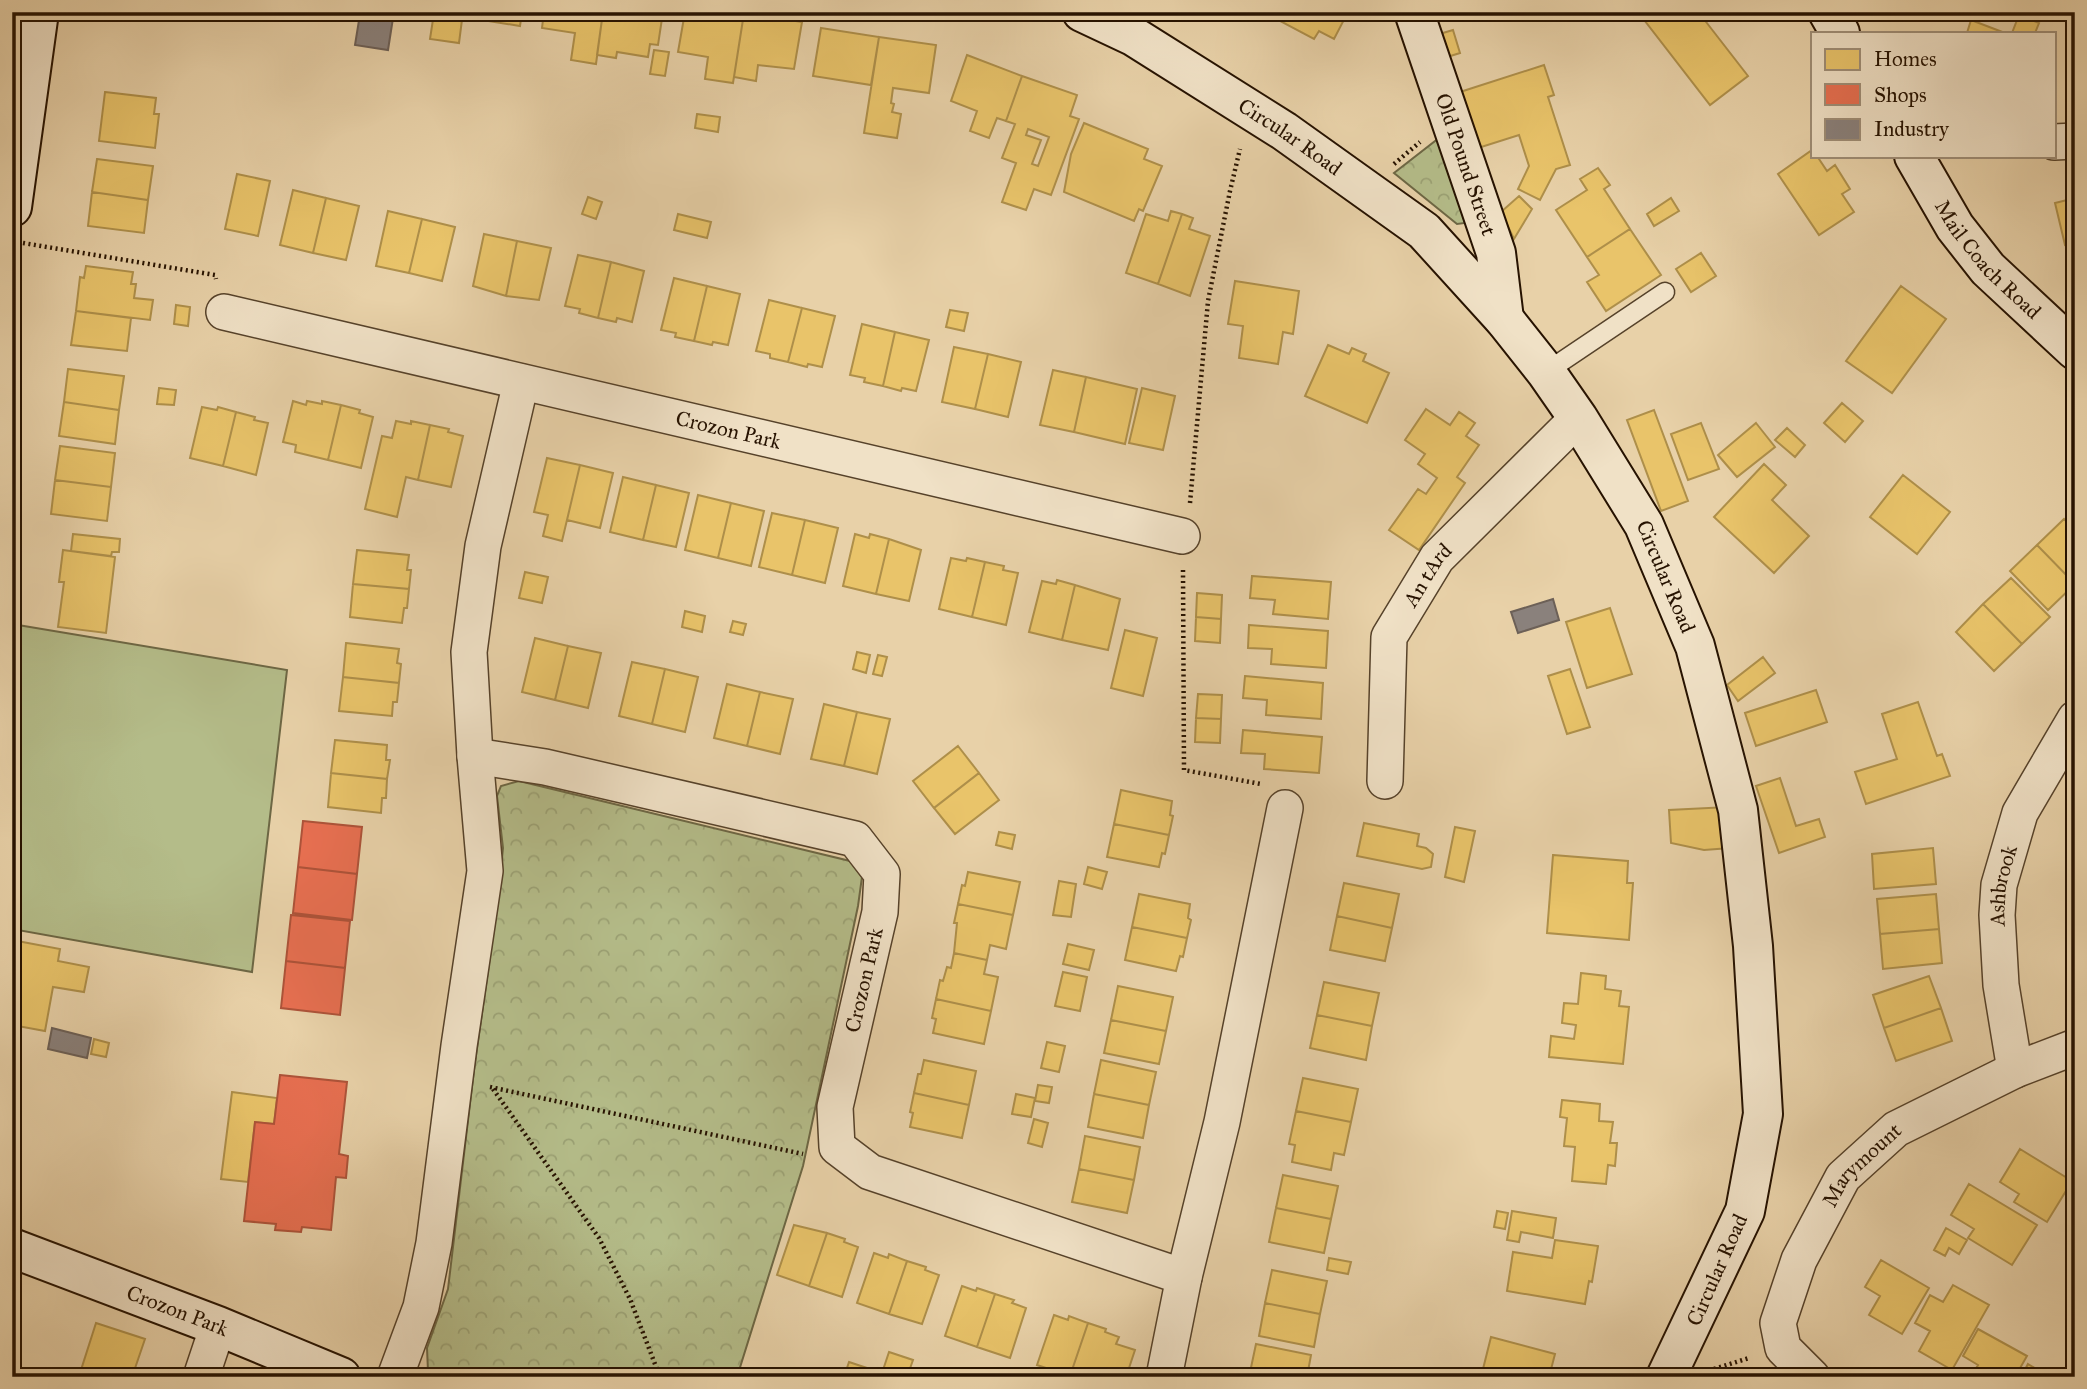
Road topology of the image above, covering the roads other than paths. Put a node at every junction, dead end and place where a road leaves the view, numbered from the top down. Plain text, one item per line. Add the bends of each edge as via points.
1 (39, 12) edge
2 (1082, 12) edge
3 (1414, 12) edge
4 (1828, 12) edge
5 (1839, 32) edge
6 (2075, 141) edge
7 (2056, 142) edge
8 (1915, 158) edge
9 (12, 207) edge
10 (1665, 292) dead end
11 (224, 312) road end
12 (1504, 319) junction
13 (2075, 350) edge
14 (1546, 372) junction
15 (521, 382) junction
16 (1578, 418) junction
17 (1182, 536) road end
18 (2075, 719) edge
19 (475, 756) junction
20 (1385, 781) dead end
21 (1285, 808) road end
22 (2075, 1046) edge
23 (2015, 1070) junction
24 (12, 1248) edge
25 (1184, 1277) junction
26 (218, 1326) junction
27 (1684, 1375) edge
28 (201, 1377) edge
29 (341, 1377) edge
30 (395, 1377) edge
31 (1164, 1377) edge
32 (1812, 1377) edge

1 - 9 street
2 - 12 street, Circular Road via 1133,36 1424,231
3 - 12 street, Old Pound Street via 1496,253
4 - 5 street
6 - 7 street
8 - 13 street, Mail Coach Road via 1955,227 1988,269
10 - 14 lane
11 - 15 street, Crozon Park
12 - 14 street, Circular Road
14 - 16 street, Circular Road
15 - 17 street, Crozon Park
15 - 19 street via 483,546 469,652
16 - 20 street, An tArd via 1437,558 1388,637
16 - 27 street, Circular Road via 1643,525 1695,646 1738,810 1753,946 1763,1114 1745,1211
18 - 23 street, Ashbrook via 2020,813 1999,885 2001,985
19 - 25 street, Crozon Park via 545,767 855,839 882,874 880,912 835,1107 837,1147 870,1171
19 - 30 street via 485,871 435,1243 421,1307
21 - 25 street via 1222,1122
22 - 23 street, Marymount
23 - 32 street, Marymount via 1896,1129 1843,1177 1799,1260 1778,1323 1783,1348
24 - 26 street, Crozon Park
25 - 31 street
26 - 28 street
26 - 29 street, Crozon Park

